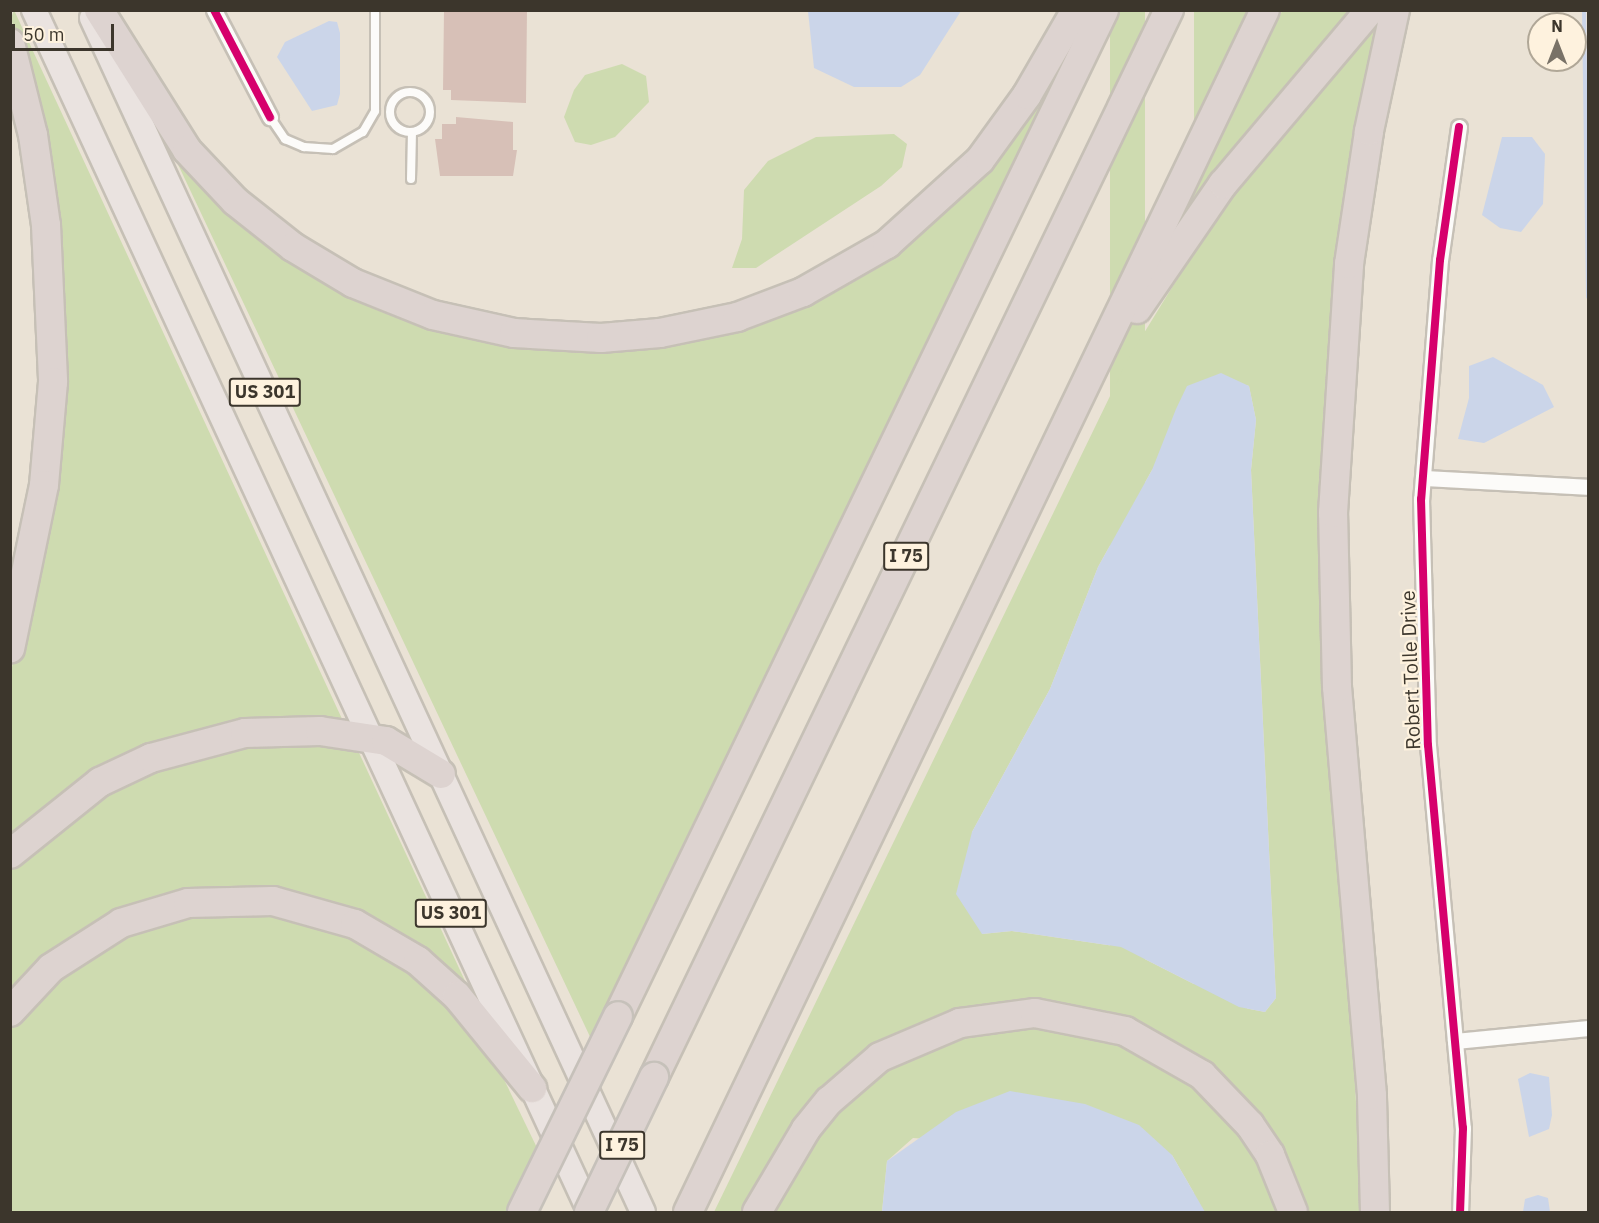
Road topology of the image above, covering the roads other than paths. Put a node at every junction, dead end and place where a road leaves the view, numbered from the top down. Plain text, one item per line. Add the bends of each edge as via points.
1 (34, 10) edge
2 (88, 10) edge
3 (99, 10) edge
4 (214, 10) edge
5 (375, 10) edge
6 (1076, 10) edge
7 (1104, 10) edge
8 (1264, 10) edge
9 (1370, 10) edge
10 (1395, 10) edge
11 (1165, 19) edge
12 (10, 43) edge
13 (375, 111) junction
14 (390, 111) junction
15 (270, 117) joint
16 (1459, 127) dead end
17 (412, 132) junction
18 (411, 179) dead end
19 (1086, 382) junction
20 (1423, 478) junction
21 (1588, 487) edge
22 (10, 649) edge
23 (370, 738) junction
24 (441, 774) junction
25 (10, 854) edge
26 (10, 1012) edge
27 (1588, 1028) edge
28 (1455, 1041) junction
29 (532, 1088) junction
30 (522, 1212) edge
31 (590, 1212) edge
32 (643, 1212) edge
33 (688, 1212) edge
34 (757, 1212) edge
35 (1293, 1212) edge
36 (1375, 1212) edge
37 (1460, 1212) edge

1 - 23 main road, US 301
2 - 24 main road, US 301
3 - 6 highway via 187,150 235,201 303,253 361,287 434,315 514,333 601,338 660,333 737,317 803,292 887,244 980,160 1027,95
4 - 15 street
5 - 13 lane
7 - 30 highway, bridge
8 - 19 highway
9 - 19 highway via 1223,184
10 - 36 highway via 1382,63 1349,264 1333,513 1337,687 1372,1095
11 - 31 highway, I 75, bridge
12 - 22 highway via 33,135 46,225 53,370 44,485
13 - 14 lane
13 - 15 lane via 363,132 333,149 285,139
14 - 17 lane via 397,126
14 - 17 lane via 399,95 423,96 430,117
16 - 20 street, Robert Tolle Drive via 1440,260
17 - 18 lane
19 - 33 highway
20 - 21 street
20 - 28 street, Robert Tolle Drive via 1428,745
23 - 24 highway via 400,746
23 - 25 highway via 293,730 197,742 100,782
23 - 29 main road, US 301
24 - 32 main road, US 301
26 - 29 highway via 51,968 121,923 188,903 273,901 355,924 418,961 457,996
27 - 28 street
28 - 37 street, Robert Tolle Drive via 1463,1128
29 - 31 main road, US 301
34 - 35 highway via 806,1129 871,1064 934,1030 1023,1013 1095,1021 1179,1057 1228,1098 1250,1125

